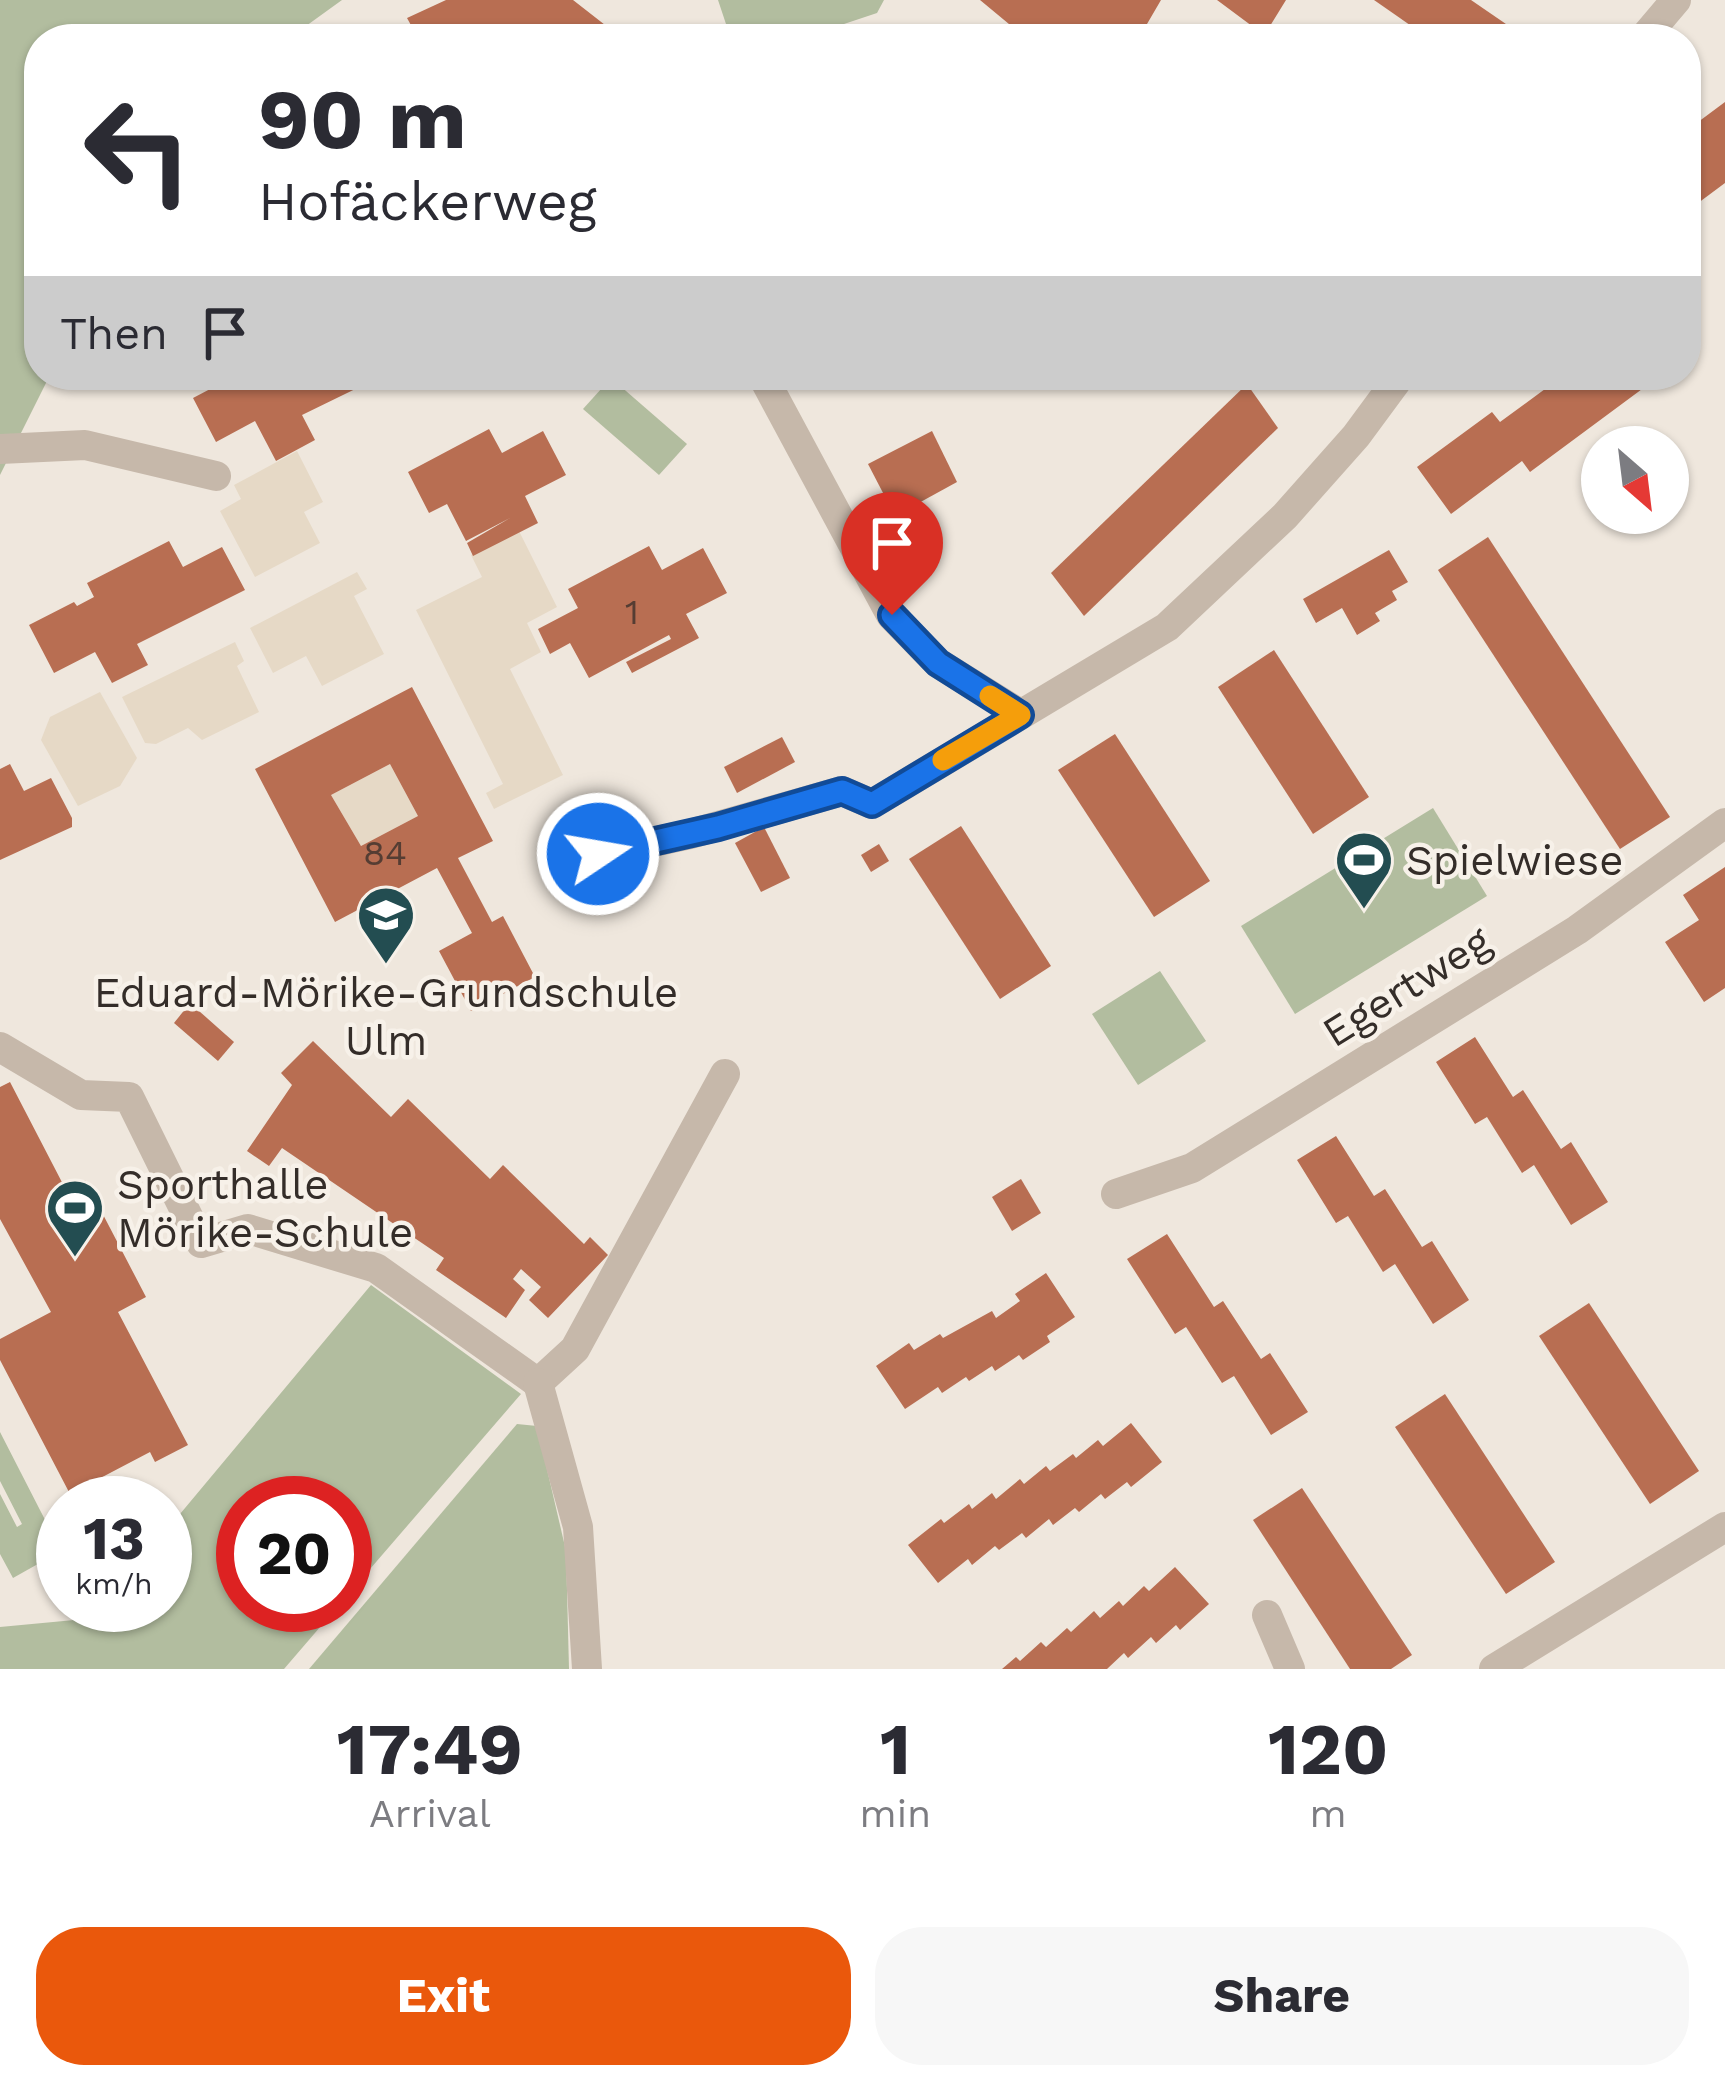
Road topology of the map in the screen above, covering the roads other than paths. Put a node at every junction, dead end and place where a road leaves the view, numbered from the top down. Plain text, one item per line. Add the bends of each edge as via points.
1 (1676, 0) edge
2 (1655, 24) edge
3 (771, 390) edge
4 (1390, 390) edge
5 (0, 449) edge
6 (216, 476) dead end
7 (1020, 715) junction
8 (1725, 823) edge
9 (598, 854) dead end
10 (0, 1047) edge
11 (725, 1074) dead end
12 (1116, 1195) dead end
13 (538, 1383) junction
14 (1725, 1527) edge
15 (1267, 1615) dead end
16 (587, 1669) edge
17 (1290, 1669) edge
18 (1494, 1669) edge

1 - 2 street
3 - 7 street via 892,615 938,663
4 - 7 street via 1286,516 1167,627
5 - 6 street via 85,446
7 - 9 street via 872,804 842,791
8 - 12 street, Egertweg via 1577,930 1192,1168
10 - 13 street via 81,1095 130,1097 201,1244 248,1229 376,1268
11 - 13 street via 575,1349
13 - 16 street via 578,1527
14 - 18 street
15 - 17 street

